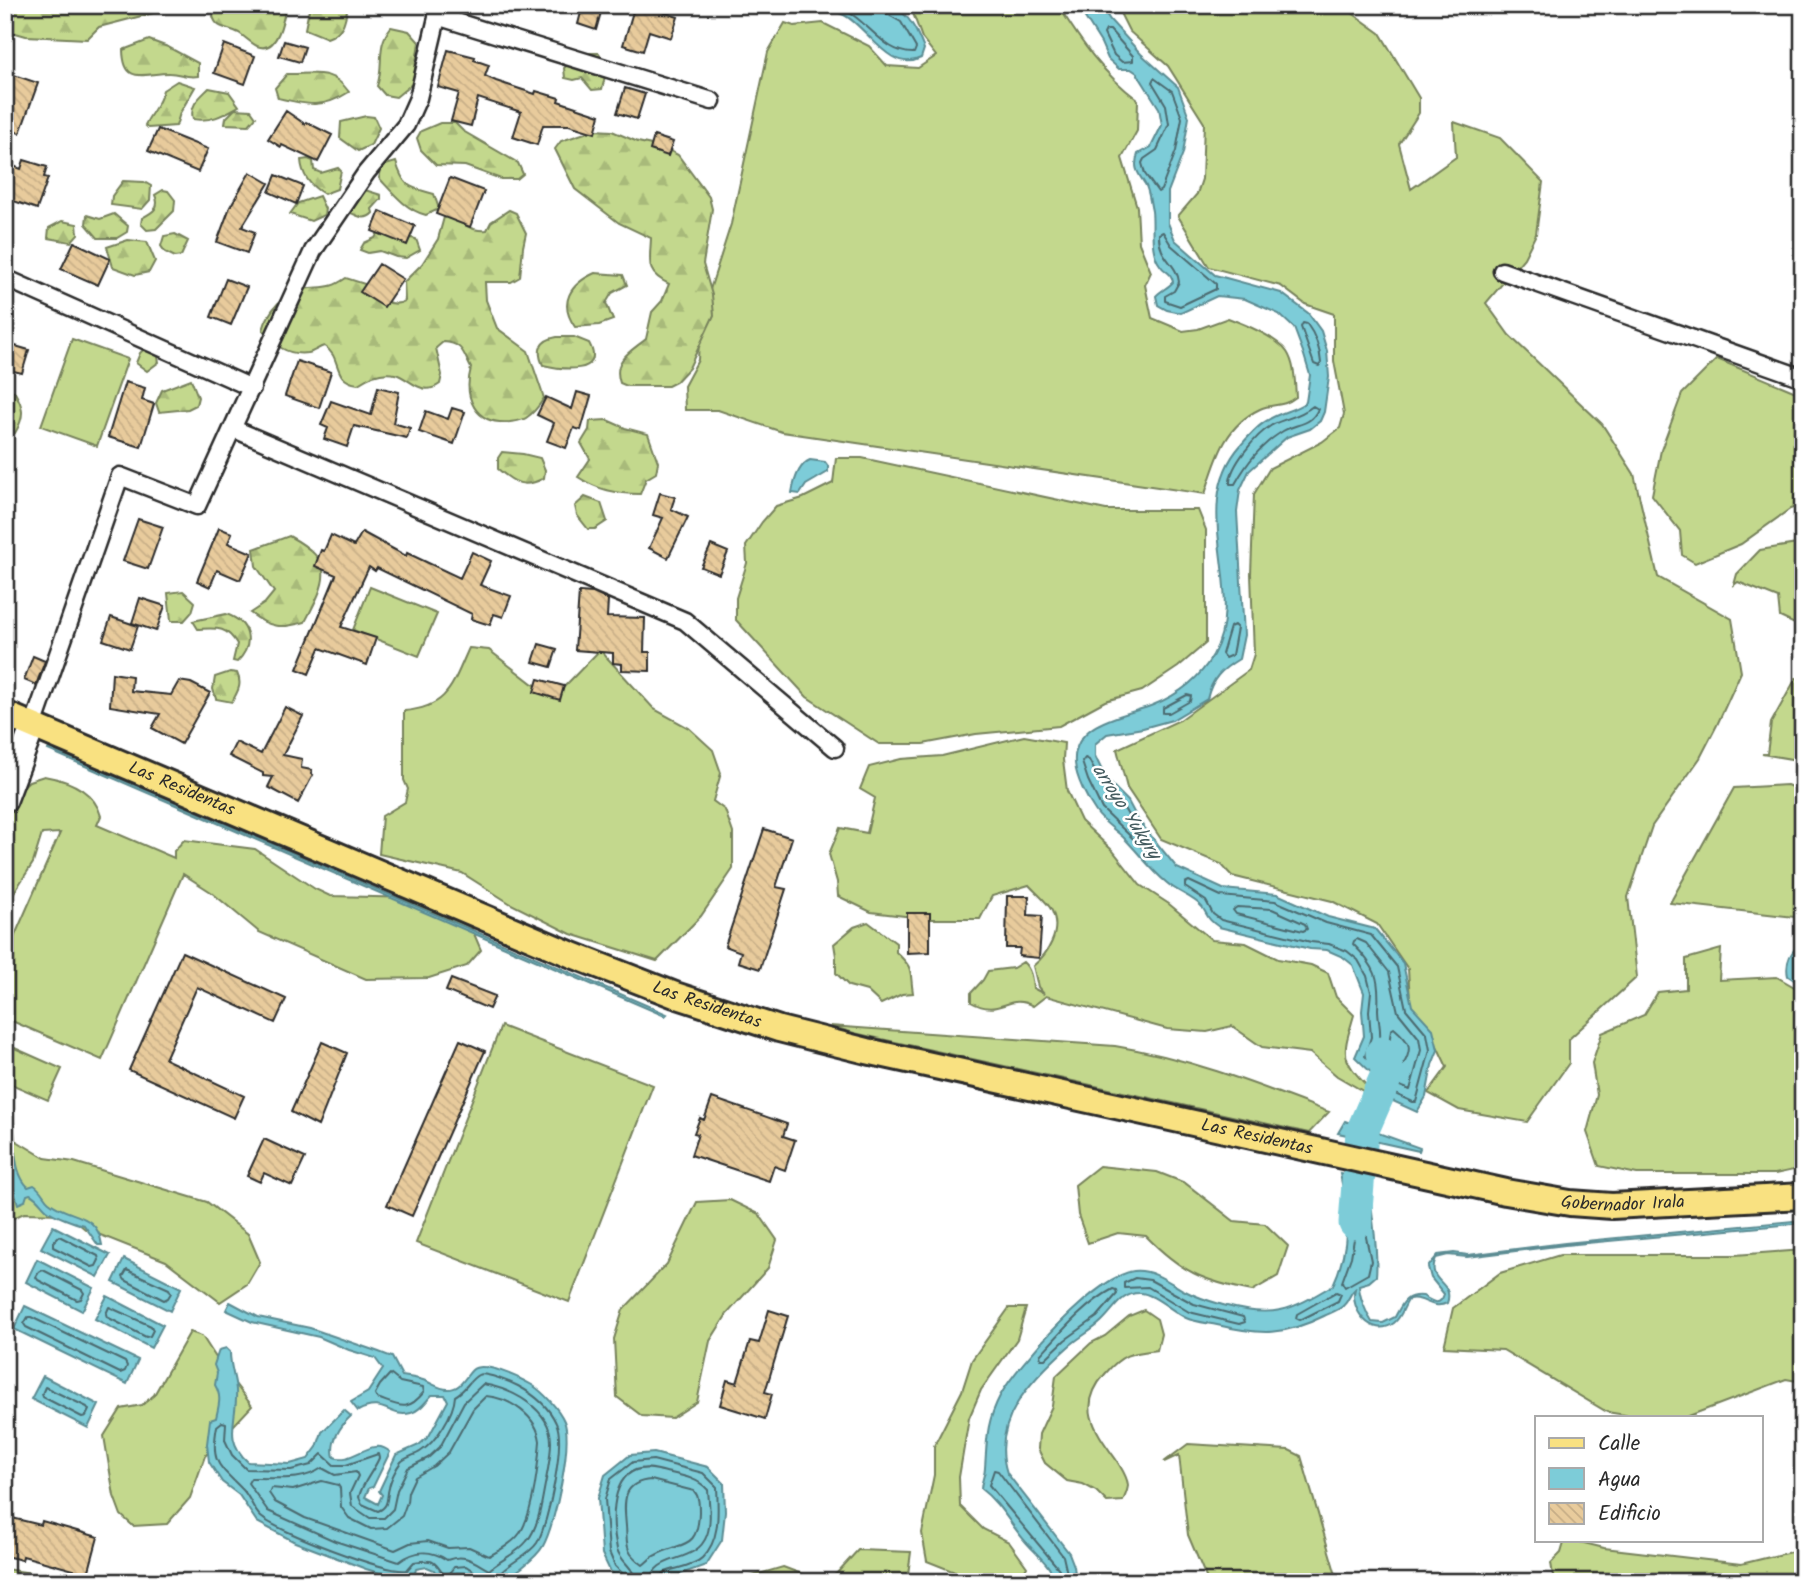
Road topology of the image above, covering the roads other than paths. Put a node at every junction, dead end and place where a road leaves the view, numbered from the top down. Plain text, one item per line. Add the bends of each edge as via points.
1 (439, 11) edge
2 (712, 101) dead end
3 (1502, 271) dead end
4 (5, 278) edge
5 (1803, 378) edge
6 (252, 388) junction
7 (234, 429) junction
8 (5, 714) edge
9 (33, 726) junction
10 (835, 748) dead end
11 (5, 800) edge
12 (1446, 1177) joint
13 (1803, 1196) edge

1 - 2 street
1 - 6 street via 418,98 405,125 313,251
3 - 5 street
4 - 6 street
6 - 7 street
7 - 9 street via 197,506 120,475
7 - 10 street via 685,621
8 - 9 main road, Las Residentas
9 - 11 main road
9 - 12 main road, Las Residentas via 570,954 779,1029
12 - 13 main road, Gobernador Irala via 1557,1201 1612,1206

